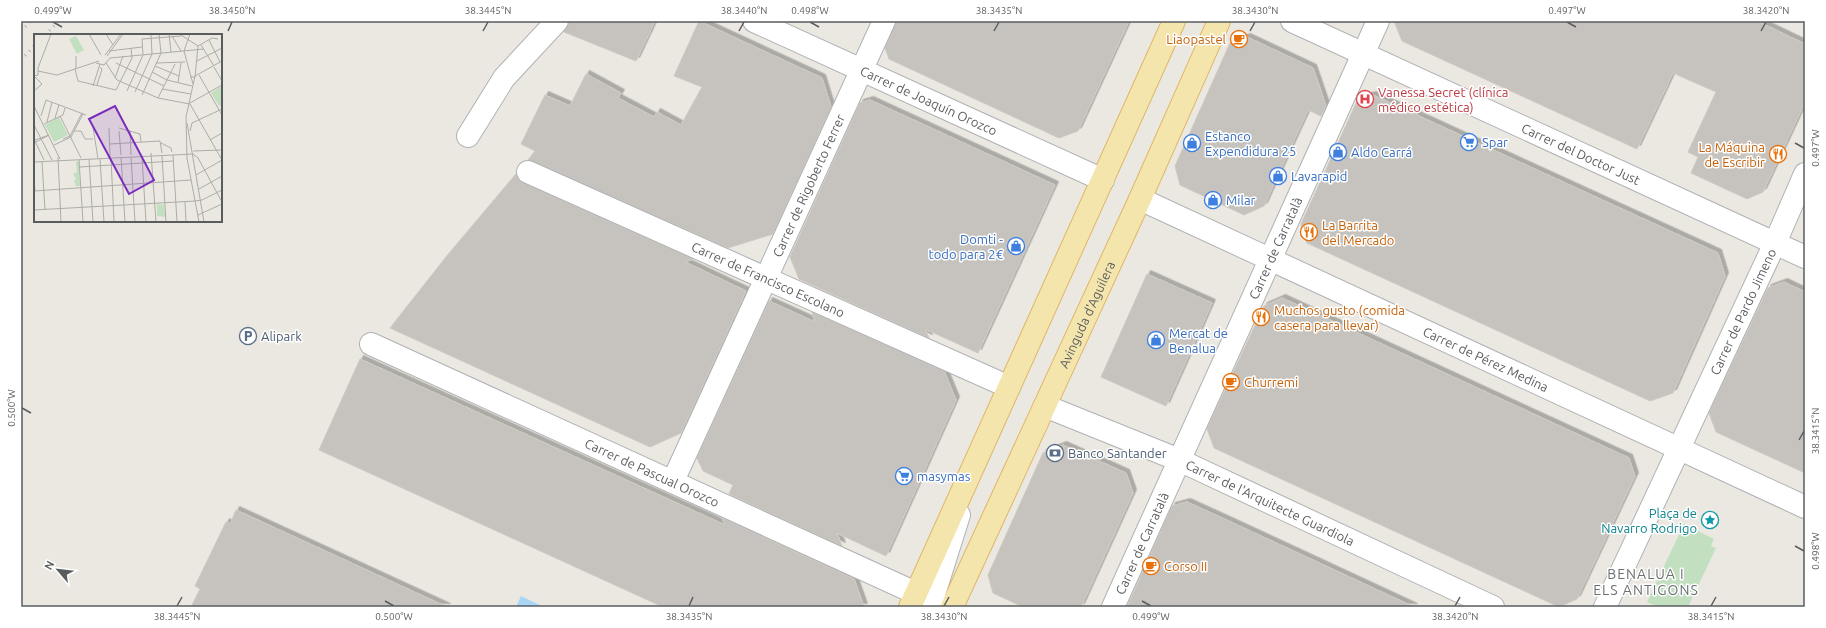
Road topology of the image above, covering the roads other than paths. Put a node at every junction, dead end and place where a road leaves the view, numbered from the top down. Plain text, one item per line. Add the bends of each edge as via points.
1 (557, 21) edge
2 (754, 21) edge
3 (884, 21) edge
4 (1174, 21) edge
5 (1219, 21) edge
6 (1292, 21) edge
7 (1378, 21) edge
8 (1363, 54) junction
9 (863, 70) junction
10 (468, 136) dead end
11 (528, 172) dead end
12 (1805, 174) edge
13 (1103, 180) junction
14 (1140, 200) junction
15 (1775, 243) junction
16 (1805, 257) edge
17 (1270, 260) junction
18 (767, 279) junction
19 (371, 344) dead end
20 (1009, 387) junction
21 (1045, 406) junction
22 (1679, 449) junction
23 (1179, 460) junction
24 (673, 481) junction
25 (1805, 507) edge
26 (935, 604) edge
27 (1113, 607) edge
28 (1493, 607) edge
29 (1605, 607) edge

1 - 10 street via 504,78
2 - 9 street, Carrer de Joaquín Orozco
3 - 9 street, Carrer de Rigoberto Ferrer
4 - 13 main road
5 - 14 main road, Avinguda d'Aguilera
6 - 8 street, Carrer del Doctor Just
7 - 8 street, Carrer de Carratalà
8 - 15 street, Carrer del Doctor Just
8 - 17 street, Carrer de Carratalà
9 - 13 street, Carrer de Joaquín Orozco
9 - 18 street, Carrer de Rigoberto Ferrer
11 - 18 street, Carrer de Francisco Escolano
12 - 15 street, Carrer de Pardo Jimeno
13 - 20 main road
14 - 17 street, Carrer de Pérez Medina
14 - 21 main road, Avinguda d'Aguilera
15 - 16 street, Carrer del Doctor Just
15 - 22 street, Carrer de Pardo Jimeno
17 - 22 street, Carrer de Pérez Medina
17 - 23 street, Carrer de Carratalà
18 - 20 street, Carrer de Francisco Escolano
18 - 24 street, Carrer de Rigoberto Ferrer
19 - 24 street, Carrer de Pascual Orozco
20 - 26 main road via 976,461
21 - 23 street, Carrer de l'Arquitecte Guardiola
21 - 26 main road, Avinguda d'Aguilera
22 - 25 street
22 - 29 street
23 - 27 street, Carrer de Carratalà
23 - 28 street, Carrer de l'Arquitecte Guardiola
24 - 26 street, Carrer de Pascual Orozco

